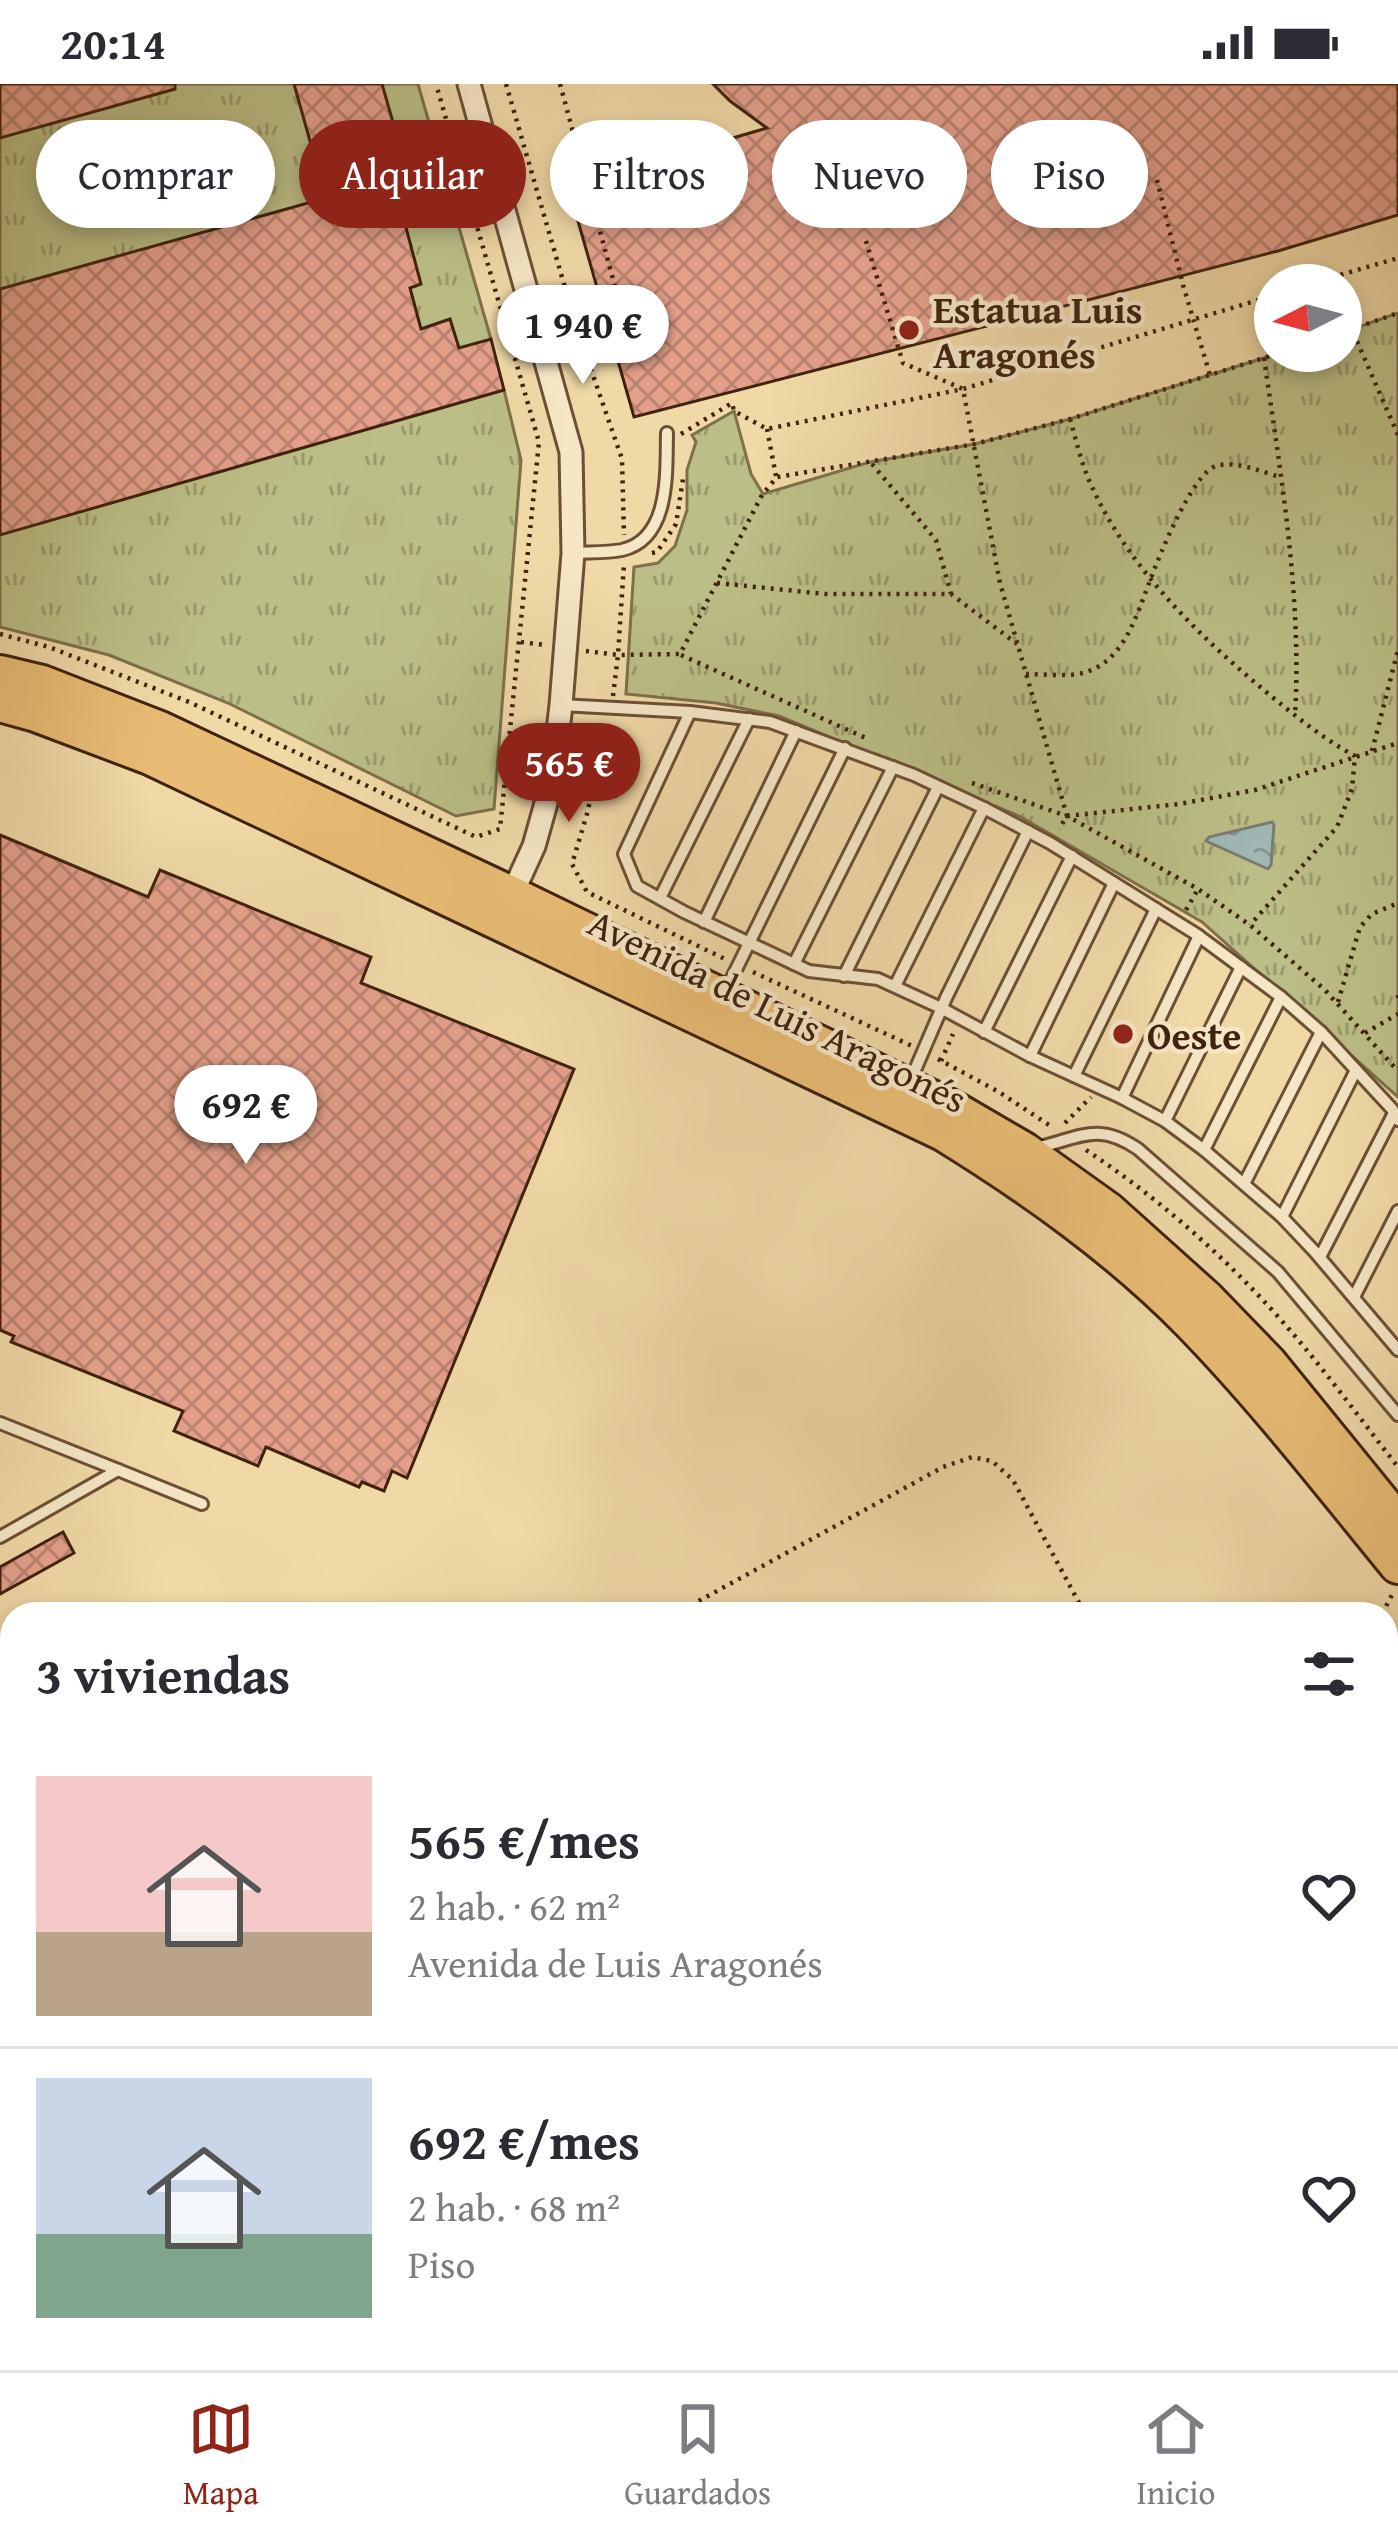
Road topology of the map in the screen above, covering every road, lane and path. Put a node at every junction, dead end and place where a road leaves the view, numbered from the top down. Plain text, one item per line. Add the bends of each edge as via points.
1 (436, 84) edge
2 (470, 84) edge
3 (560, 84) edge
4 (1157, 179) dead end
5 (866, 241) dead end
6 (1398, 258) edge
7 (1362, 268) edge
8 (1254, 302) edge
9 (1398, 313) edge
10 (1195, 320) junction
11 (1362, 326) edge
12 (577, 329) dead end
13 (1362, 353) edge
14 (1254, 361) edge
15 (1266, 372) edge
16 (1210, 375) junction
17 (963, 389) junction
18 (1070, 419) junction
19 (767, 429) junction
20 (672, 434) joint
21 (1398, 435) edge
22 (975, 444) junction
23 (870, 462) junction
24 (777, 477) junction
25 (1280, 477) junction
26 (573, 553) junction
27 (1151, 577) junction
28 (717, 583) junction
29 (951, 594) junction
30 (0, 634) edge
31 (1017, 644) junction
32 (1398, 650) edge
33 (618, 655) dead end
34 (0, 674) edge
35 (1026, 674) junction
36 (0, 703) edge
37 (561, 705) junction
38 (689, 712) junction
39 (1295, 716) junction
40 (749, 719) junction
41 (796, 731) junction
42 (1398, 743) edge
43 (844, 748) junction
44 (1372, 751) junction
45 (1355, 756) junction
46 (893, 767) junction
47 (938, 787) junction
48 (984, 808) junction
49 (1028, 832) junction
50 (1072, 856) junction
51 (1114, 883) junction
52 (660, 898) junction
53 (1398, 902) edge
54 (505, 909) junction
55 (1156, 909) junction
56 (704, 922) junction
57 (1250, 925) dead end
58 (1199, 936) junction
59 (750, 944) junction
60 (794, 964) junction
61 (1241, 967) junction
62 (844, 976) junction
63 (895, 986) junction
64 (723, 997) junction
65 (1281, 997) junction
66 (1338, 1002) dead end
67 (941, 1008) junction
68 (1398, 1015) edge
69 (1322, 1031) junction
70 (984, 1032) junction
71 (1365, 1033) dead end
72 (1030, 1056) junction
73 (1356, 1070) junction
74 (1074, 1076) junction
75 (908, 1087) junction
76 (1090, 1097) dead end
77 (1122, 1098) junction
78 (1396, 1116) edge
79 (1165, 1121) junction
80 (1058, 1131) dead end
81 (1204, 1150) junction
82 (1024, 1151) junction
83 (1244, 1184) junction
84 (1398, 1211) edge
85 (1282, 1217) junction
86 (1320, 1257) junction
87 (1354, 1297) junction
88 (1394, 1339) edge
89 (1398, 1415) edge
90 (0, 1423) edge
91 (118, 1470) junction
92 (202, 1504) dead end
93 (1395, 1510) edge
94 (0, 1537) edge
95 (1395, 1580) edge
96 (697, 1602) edge
97 (1078, 1602) edge

1 - 30 path via 538,442 500,829 476,838 189,702
2 - 26 street via 571,452
3 - 12 path via 623,316
4 - 10 path
5 - 17 path via 903,364
6 - 7 path
8 - 10 path
9 - 11 path
10 - 16 path
10 - 17 path
13 - 21 path
14 - 16 path
15 - 25 path
16 - 18 path
17 - 19 path
17 - 22 path
18 - 22 path
18 - 27 path via 1094,492
19 - 20 path via 732,403
19 - 24 path
20 - 26 lane via 652,530 625,549
22 - 23 path
22 - 31 path
23 - 24 path
23 - 29 path via 938,544
24 - 28 path
25 - 27 path via 1231,464 1210,468
25 - 39 path via 1297,647
26 - 37 street
27 - 35 path via 1129,634 1111,656 1078,674
27 - 39 path via 1211,645
28 - 29 path via 818,594
28 - 33 path via 680,654
29 - 31 path
31 - 35 path
32 - 44 path
34 - 54 main road, Avenida de Luis Aragonés via 160,730
35 - 45 path via 1066,816 1255,790
36 - 54 main road, Avenida de Luis Aragonés via 150,756
37 - 38 lane
37 - 54 street via 552,782
38 - 40 lane
38 - 52 lane via 624,854 637,886
39 - 45 path
40 - 41 lane
40 - 52 lane
41 - 43 lane
41 - 56 lane
42 - 44 path
43 - 46 lane
43 - 59 lane
44 - 45 path
45 - 57 path via 1337,827
46 - 47 lane
46 - 60 lane
47 - 48 lane
47 - 62 lane
48 - 49 lane
48 - 63 lane
49 - 50 lane
49 - 67 lane
50 - 51 lane
50 - 70 lane
51 - 55 lane
51 - 72 lane
52 - 56 lane
53 - 66 path via 1360,927
54 - 64 main road, Avenida de Luis Aragonés
54 - 95 main road, Avenida de Luis Aragonés via 943,1132 1108,1247 1278,1418
55 - 58 lane
55 - 74 lane
56 - 59 lane
58 - 61 lane
58 - 77 lane
59 - 60 lane
59 - 64 lane
60 - 62 lane
61 - 65 lane
61 - 79 lane
62 - 63 lane
63 - 67 lane
64 - 75 main road, Avenida de Luis Aragonés
65 - 69 lane
65 - 81 lane
67 - 70 lane
67 - 75 lane
68 - 71 path
69 - 73 lane
69 - 83 lane
70 - 72 lane
72 - 74 lane
73 - 78 lane
73 - 85 lane
74 - 77 lane
75 - 82 main road, Avenida de Luis Aragonés
76 - 80 path
77 - 79 lane
78 - 86 lane
79 - 81 lane
81 - 83 lane
82 - 89 lane via 1099,1131 1138,1149 1278,1272
82 - 93 main road, Avenida de Luis Aragonés via 1108,1211 1206,1299
83 - 85 lane
84 - 87 lane
85 - 86 lane
86 - 87 lane
87 - 88 lane
90 - 91 lane
91 - 92 lane
91 - 94 lane
96 - 97 path via 972,1457 992,1461 1012,1480

